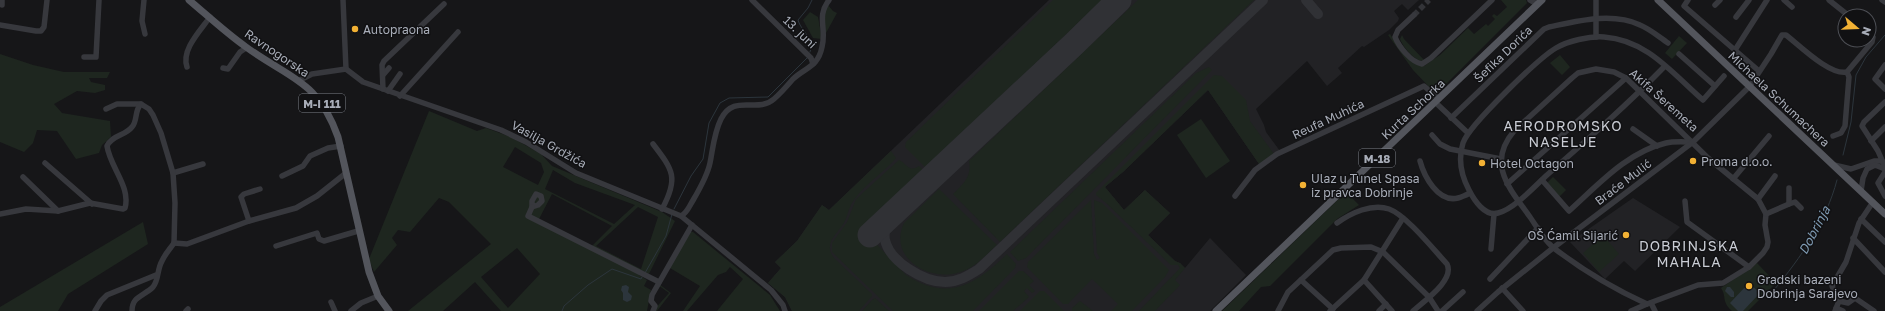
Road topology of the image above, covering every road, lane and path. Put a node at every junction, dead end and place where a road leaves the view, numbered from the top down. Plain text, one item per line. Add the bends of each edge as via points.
1 (47, 0) edge
2 (99, 0) edge
3 (144, 0) edge
4 (189, 0) edge
5 (343, 0) edge
6 (752, 0) edge
7 (829, 0) edge
8 (1492, 0) edge
9 (1530, 0) edge
10 (1596, 0) edge
11 (1658, 0) edge
12 (1688, 0) edge
13 (1720, 0) edge
14 (1749, 0) edge
15 (1766, 0) edge
16 (1784, 0) edge
17 (1829, 0) edge
18 (1882, 0) edge
19 (1885, 2) edge
20 (1536, 3) edge
21 (444, 4) dead end
22 (1715, 5) dead end
23 (1792, 8) dead end
24 (1839, 8) edge
25 (1414, 14) tunnel mouth
26 (210, 17) junction
27 (1736, 17) dead end
28 (1595, 19) junction
29 (0, 25) edge
30 (458, 32) dead end
31 (145, 34) dead end
32 (1596, 37) junction
33 (1668, 43) dead end
34 (246, 48) junction
35 (1867, 48) edge
36 (1735, 50) junction
37 (1679, 54) dead end
38 (84, 57) dead end
39 (812, 61) junction
40 (1885, 65) edge
41 (1665, 66) junction
42 (187, 67) dead end
43 (223, 68) dead end
44 (389, 68) dead end
45 (346, 69) junction
46 (1759, 70) junction
47 (1847, 72) junction
48 (400, 74) dead end
49 (383, 75) junction
50 (1724, 76) dead end
51 (1626, 78) junction
52 (300, 80) junction
53 (1715, 86) junction
54 (1750, 86) junction
55 (1885, 89) edge
56 (386, 90) junction
57 (1641, 91) junction
58 (400, 96) junction
59 (1438, 101) junction
60 (1885, 102) edge
61 (140, 104) junction
62 (106, 109) dead end
63 (1452, 118) junction
64 (1885, 127) edge
65 (1633, 129) dead end
66 (1468, 133) junction
67 (1432, 135) dead end
68 (1769, 136) dead end
69 (1833, 136) dead end
70 (1872, 141) junction
71 (1693, 142) junction
72 (653, 144) dead end
73 (340, 146) junction
74 (1657, 146) junction
75 (1876, 148) junction
76 (1461, 151) junction
77 (1501, 159) junction
78 (1420, 161) dead end
79 (45, 163) dead end
80 (203, 164) dead end
81 (1873, 164) junction
82 (1834, 165) junction
83 (1884, 167) edge
84 (173, 173) junction
85 (346, 173) junction
86 (282, 176) dead end
87 (1775, 176) dead end
88 (24, 177) dead end
89 (1733, 179) junction
90 (1542, 180) junction
91 (1507, 184) junction
92 (1789, 188) dead end
93 (260, 190) dead end
94 (1861, 191) junction
95 (1470, 193) junction
96 (1235, 196) dead end
97 (1885, 196) edge
98 (1758, 199) junction
99 (1518, 201) junction
100 (1685, 201) dead end
101 (1873, 202) junction
102 (92, 204) junction
103 (1789, 204) junction
104 (532, 207) dead end
105 (1801, 208) dead end
106 (663, 210) junction
107 (58, 211) junction
108 (0, 214) edge
109 (1494, 214) junction
110 (1766, 214) junction
111 (1885, 214) edge
112 (679, 216) junction
113 (1403, 218) junction
114 (1861, 219) junction
115 (249, 221) junction
116 (1337, 223) dead end
117 (692, 225) junction
118 (1538, 228) junction
119 (358, 231) junction
120 (1854, 238) junction
121 (1885, 242) edge
122 (174, 243) junction
123 (276, 246) dead end
124 (1553, 248) junction
125 (1491, 249) dead end
126 (1383, 252) junction
127 (1749, 267) junction
128 (1885, 272) edge
129 (156, 275) junction
130 (1490, 279) dead end
131 (1301, 280) junction
132 (1364, 280) junction
133 (659, 282) junction
134 (1502, 288) junction
135 (1463, 292) dead end
136 (378, 296) junction
137 (1429, 297) junction
138 (1839, 300) junction
139 (331, 302) dead end
140 (1649, 303) junction
141 (1386, 304) junction
142 (1836, 309) edge
143 (1332, 310) edge
144 (95, 311) edge
145 (132, 311) edge
146 (335, 311) edge
147 (351, 311) edge
148 (390, 311) edge
149 (653, 311) edge
150 (785, 311) edge
151 (1216, 311) edge
152 (1278, 311) edge
153 (1379, 311) edge
154 (1392, 311) edge
155 (1413, 311) edge
156 (1438, 311) edge
157 (1442, 311) edge
158 (1477, 311) edge
159 (1523, 311) edge
160 (1632, 311) edge
161 (1655, 311) edge
162 (1843, 311) edge
163 (1874, 311) edge

1 - 29 street via 44,27 41,31
2 - 38 street via 96,56
3 - 31 street via 142,21
4 - 26 main road, Ravnogorska / M-I 111
5 - 45 street
6 - 39 street, 13. juni
7 - 39 street via 822,16 822,46 818,58
8 - 25 street via 1422,64 1414,61 1399,45 1395,34
9 - 20 main road
10 - 28 street
11 - 54 main road, Michaela Schumachera
12 - 36 street via 1684,6
13 - 22 street
14 - 27 street
15 - 36 street
16 - 23 street
17 - 24 street
18 - 19 street
20 - 59 main road, Kurta Schorka / M-18
21 - 49 street via 388,58 382,65
26 - 34 main road, Ravnogorska / M-I 111
26 - 42 street via 186,52
28 - 32 street
28 - 33 street, Šefika Dorića via 1635,23
28 - 63 street, Šefika Dorića via 1544,29
30 - 58 street
32 - 41 street via 1614,38 1638,45
32 - 66 street via 1556,48 1490,108
34 - 43 street via 228,68
34 - 52 main road, Ravnogorska / M-I 111
35 - 47 street
36 - 46 street
37 - 53 street
39 - 112 street via 812,66 799,74 770,102 734,106 725,112 714,138 707,172 685,213
40 - 55 street via 1874,80
41 - 53 street via 1703,100
41 - 57 street
44 - 49 street
45 - 52 street via 312,74
45 - 56 street, Vasilja Grdžića via 360,80
46 - 47 street, Braće Mulić via 1784,34 1836,72
46 - 54 street, Braće Mulić
47 - 69 street via 1849,77 1845,126 1841,133
48 - 56 street
49 - 56 street
50 - 53 street
51 - 57 street, Akifa Šeremeta
51 - 77 street, Akifa Šeremeta via 1601,69 1578,73 1514,131 1506,141
51 - 91 street
52 - 73 main road, Ravnogorska / M-I 111 via 322,103
54 - 71 street, Braće Mulić
54 - 82 main road, Michaela Schumachera
56 - 58 street, Vasilja Grdžića
57 - 71 street, Akifa Šeremeta
57 - 90 street
58 - 106 street, Vasilja Grdžića via 501,130 526,142 576,173
59 - 63 street
59 - 96 street, Reufa Muhića via 1424,86 1277,154 1255,170
59 - 151 main road, Kurta Schorka / M-18
60 - 70 street via 1862,124 1862,128
61 - 62 street via 117,104
61 - 84 street via 153,115
61 - 102 street via 133,126 109,141 107,146 112,164 126,193 125,208
63 - 66 street
64 - 70 street
65 - 74 street
66 - 76 street
67 - 76 street via 1446,148
68 - 89 street
70 - 75 street
71 - 74 street
71 - 89 street, Akifa Šeremeta
71 - 124 street, Braće Mulić
72 - 106 street via 669,165 672,175 672,190
73 - 85 main road, Ravnogorska / M-I 111
73 - 86 street via 317,152 310,156 303,166
74 - 90 street via 1629,159 1569,211
75 - 81 street
75 - 83 street
76 - 77 street
76 - 95 street via 1462,173
77 - 91 street, Akifa Šeremeta
78 - 95 street via 1427,180 1439,192 1453,199
79 - 102 street
80 - 84 street
81 - 82 street via 1851,169
81 - 83 street
81 - 94 street via 1865,172
82 - 94 main road, Michaela Schumachera
83 - 97 street via 1878,183
84 - 122 street
85 - 115 street via 317,196 296,208
85 - 119 main road, Ravnogorska / M-I 111
87 - 98 street
88 - 107 street
89 - 98 street, Akifa Šeremeta
90 - 99 street
91 - 99 street, Akifa Šeremeta
92 - 103 street
93 - 115 street via 241,197
94 - 101 main road, Michaela Schumachera
95 - 109 street via 1483,210
98 - 110 street
99 - 109 street via 1504,211
99 - 118 street, Akifa Šeremeta
100 - 127 street via 1687,222
101 - 111 main road, Michaela Schumachera
101 - 114 street
102 - 107 street
103 - 105 street via 1794,202
103 - 110 street
104 - 133 street via 528,216
106 - 112 street, Vasilja Grdžića
107 - 108 street via 26,209
109 - 125 street
110 - 127 street via 1767,247
112 - 117 street
113 - 116 street via 1389,209 1376,208 1356,212
113 - 126 street
113 - 137 street via 1448,267 1442,286
114 - 120 street
114 - 121 street
115 - 122 street via 187,244
117 - 133 street via 681,248
117 - 150 street via 771,290
118 - 124 street, Akifa Šeremeta
118 - 130 street
119 - 123 street via 324,241 319,239 317,233
119 - 136 main road, Ravnogorska / M-I 111
120 - 128 street
120 - 138 street via 1846,262 1832,286
122 - 129 street
124 - 134 street, Braće Mulić
124 - 140 street, Akifa Šeremeta via 1609,286
126 - 131 street via 1371,247 1333,250
126 - 132 street
126 - 137 street
127 - 140 street via 1723,284 1698,286
129 - 144 street via 107,295
129 - 145 street via 153,287 138,296 132,304
131 - 143 street
131 - 152 street via 1288,292
132 - 141 street
132 - 143 street
133 - 149 street via 651,298 655,306
134 - 158 street, Braće Mulić
134 - 159 street
135 - 157 street
136 - 147 street via 361,303
136 - 148 main road, Ravnogorska / M-I 111
137 - 155 street
137 - 156 street
138 - 142 street
138 - 163 street via 1848,303 1855,298
139 - 146 street
140 - 160 street
140 - 161 street
141 - 153 street
141 - 154 street
142 - 162 street

